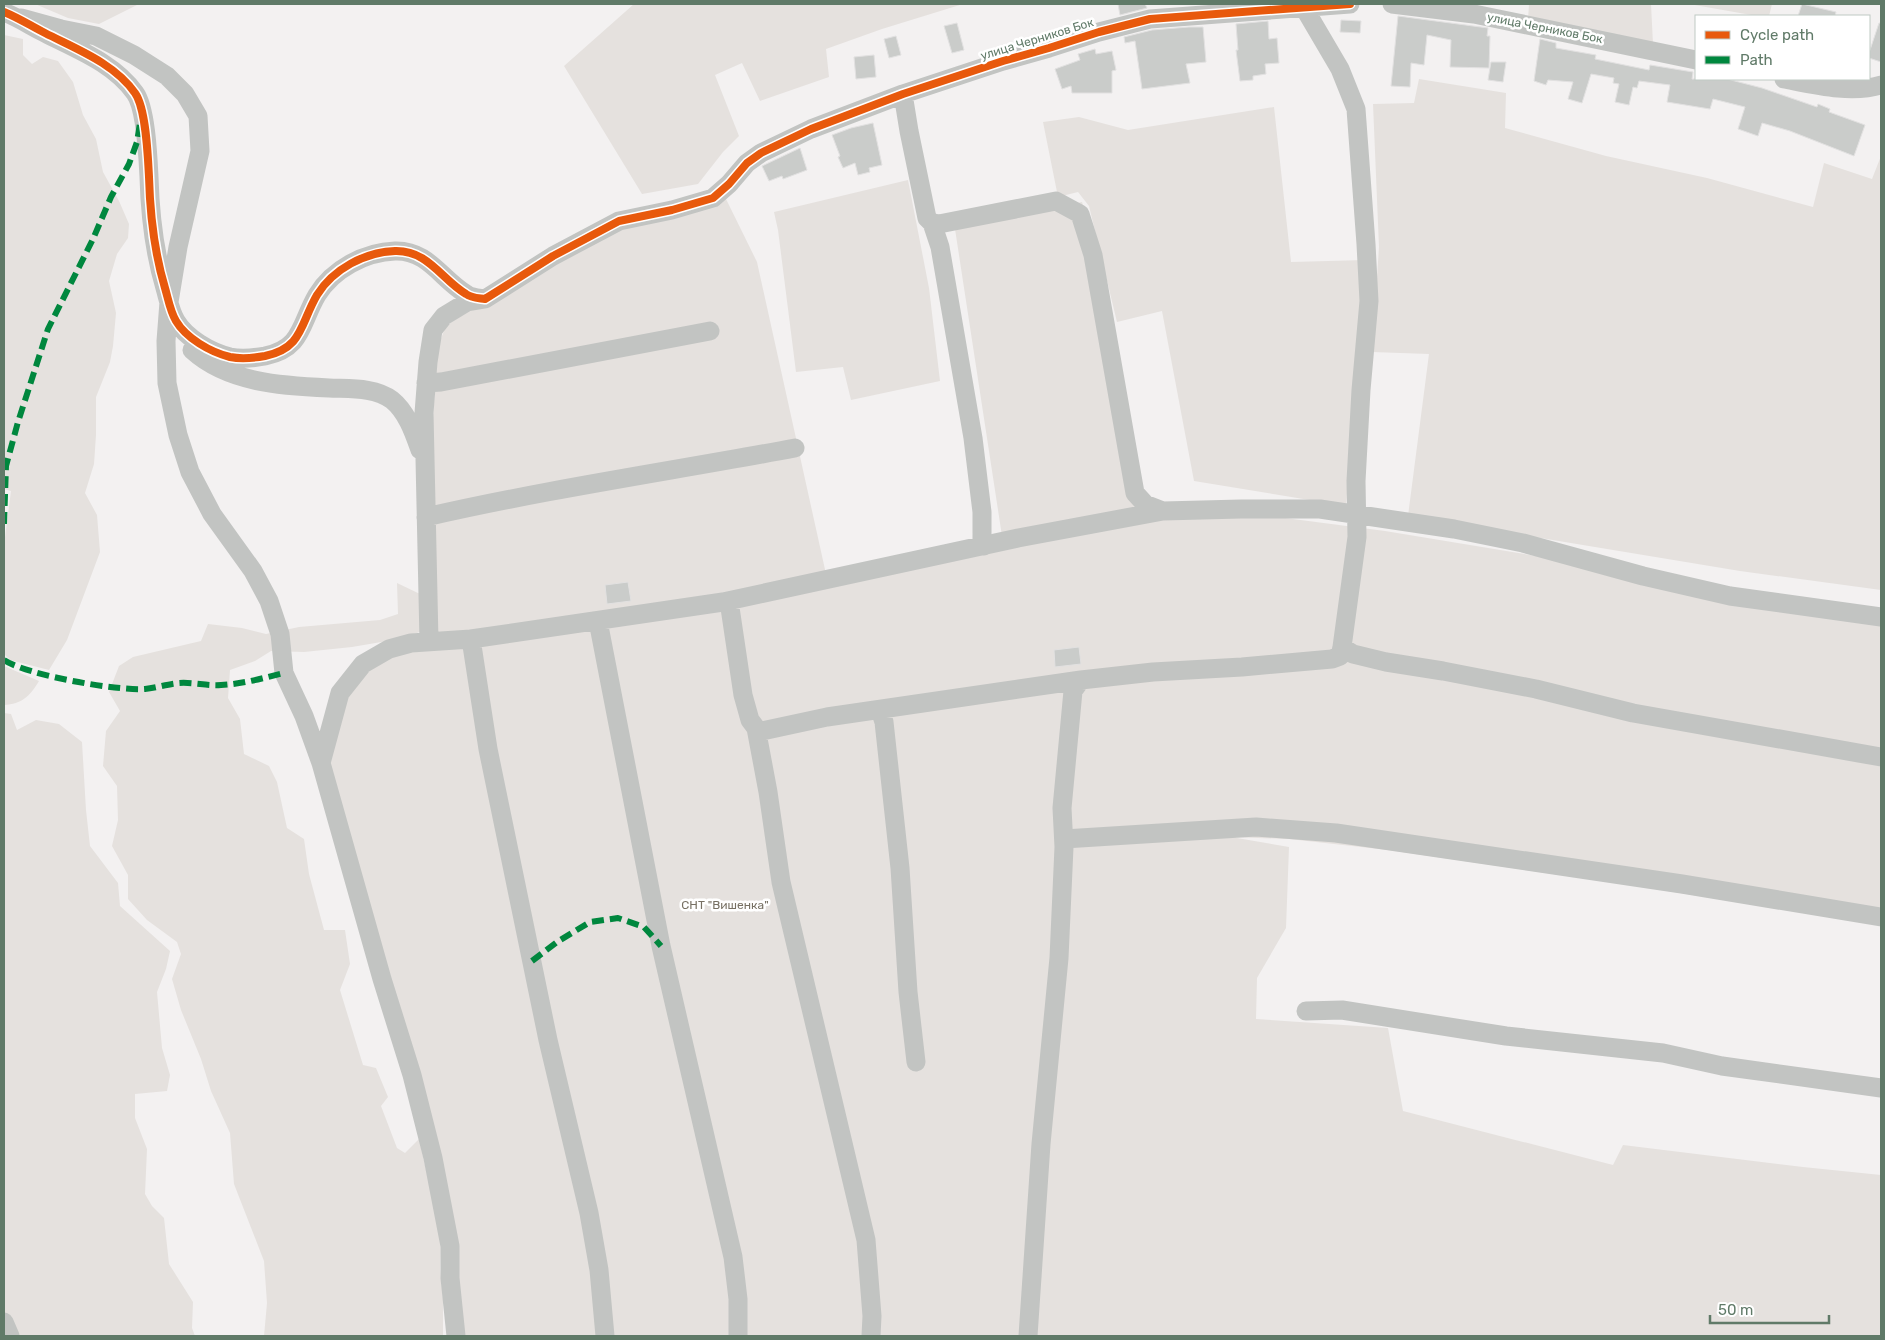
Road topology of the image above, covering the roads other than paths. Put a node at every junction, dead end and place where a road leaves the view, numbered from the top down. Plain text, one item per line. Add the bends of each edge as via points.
1 (1350, 4) edge
2 (1392, 4) edge
3 (1296, 5) edge
4 (1154, 11) edge
5 (1513, 13) edge
6 (12, 15) edge
7 (1695, 60) edge
8 (1789, 80) edge
9 (1881, 85) edge
10 (904, 94) junction
11 (932, 223) junction
12 (485, 299) junction
13 (169, 302) junction
14 (176, 321) junction
15 (710, 331) dead end
16 (426, 383) junction
17 (795, 448) dead end
18 (425, 461) junction
19 (1163, 511) junction
20 (1358, 515) junction
21 (426, 517) junction
22 (984, 546) junction
23 (728, 600) junction
24 (1881, 618) edge
25 (598, 621) junction
26 (471, 639) junction
27 (428, 641) junction
28 (1342, 647) junction
29 (1081, 680) junction
30 (880, 710) junction
31 (757, 732) junction
32 (1881, 756) edge
33 (321, 764) junction
34 (1064, 839) junction
35 (1881, 917) edge
36 (1306, 1011) dead end
37 (916, 1062) dead end
38 (1881, 1088) edge
39 (4, 1322) edge
40 (10, 1336) edge
41 (456, 1336) edge
42 (605, 1336) edge
43 (738, 1336) edge
44 (871, 1336) edge
45 (1028, 1336) edge

1 - 3 street, улица Черников Бок
2 - 5 street, улица Черников Бок via 1474,14
3 - 4 street, улица Черников Бок
3 - 20 street via 1340,69 1356,109 1369,301 1356,481
4 - 10 street, улица Черников Бок via 1099,32
5 - 7 street, улица Черников Бок
6 - 13 street via 105,65 136,94 148,147 149,196 157,260
6 - 13 street via 96,36 134,55 167,76 185,94 198,116 200,151
8 - 9 street via 1819,86 1867,89
10 - 11 street via 920,188 927,218
10 - 12 street, улица Черников Бок via 811,129 761,153 713,198 618,221 553,256
11 - 19 street via 1056,201 1080,214 1093,254 1135,493 1145,504
11 - 22 street via 940,247 973,438
12 - 14 street via 468,296 418,254 396,251 371,255 334,275 318,294 301,332 279,353 230,357 194,340
12 - 16 street, улица Черников Бок via 467,302 444,316 433,330
13 - 14 street
13 - 33 street via 167,383 190,472 212,514 269,601 280,634 284,673
14 - 18 street via 186,344 200,357 225,371 281,384 366,390 392,400 403,412
15 - 16 street
16 - 18 street, улица Черников Бок
17 - 21 street via 561,488
18 - 21 street, улица Черников Бок
19 - 20 street via 1320,509
19 - 22 street
20 - 24 street via 1524,543 1730,596
20 - 28 street
21 - 27 street, улица Черников Бок
22 - 23 street
23 - 25 street
23 - 31 street via 743,696
25 - 26 street
25 - 43 street via 661,946 733,1257
26 - 27 street
26 - 42 street via 488,749 548,1040 589,1213 599,1270
27 - 33 street via 389,649 363,664 340,693
28 - 29 street via 1340,656 1332,659
28 - 32 street via 1353,654 1378,660 1536,689 1633,713
29 - 30 street
29 - 34 street via 1073,691 1067,739 1062,808
30 - 31 street
30 - 37 street via 900,868
31 - 44 street via 780,882 866,1240
33 - 41 street via 434,1158 450,1246
34 - 35 street via 1256,827 1336,833
34 - 45 street via 1059,958 1041,1144
36 - 38 street via 1342,1010 1506,1036 1662,1053 1722,1066
39 - 40 street

